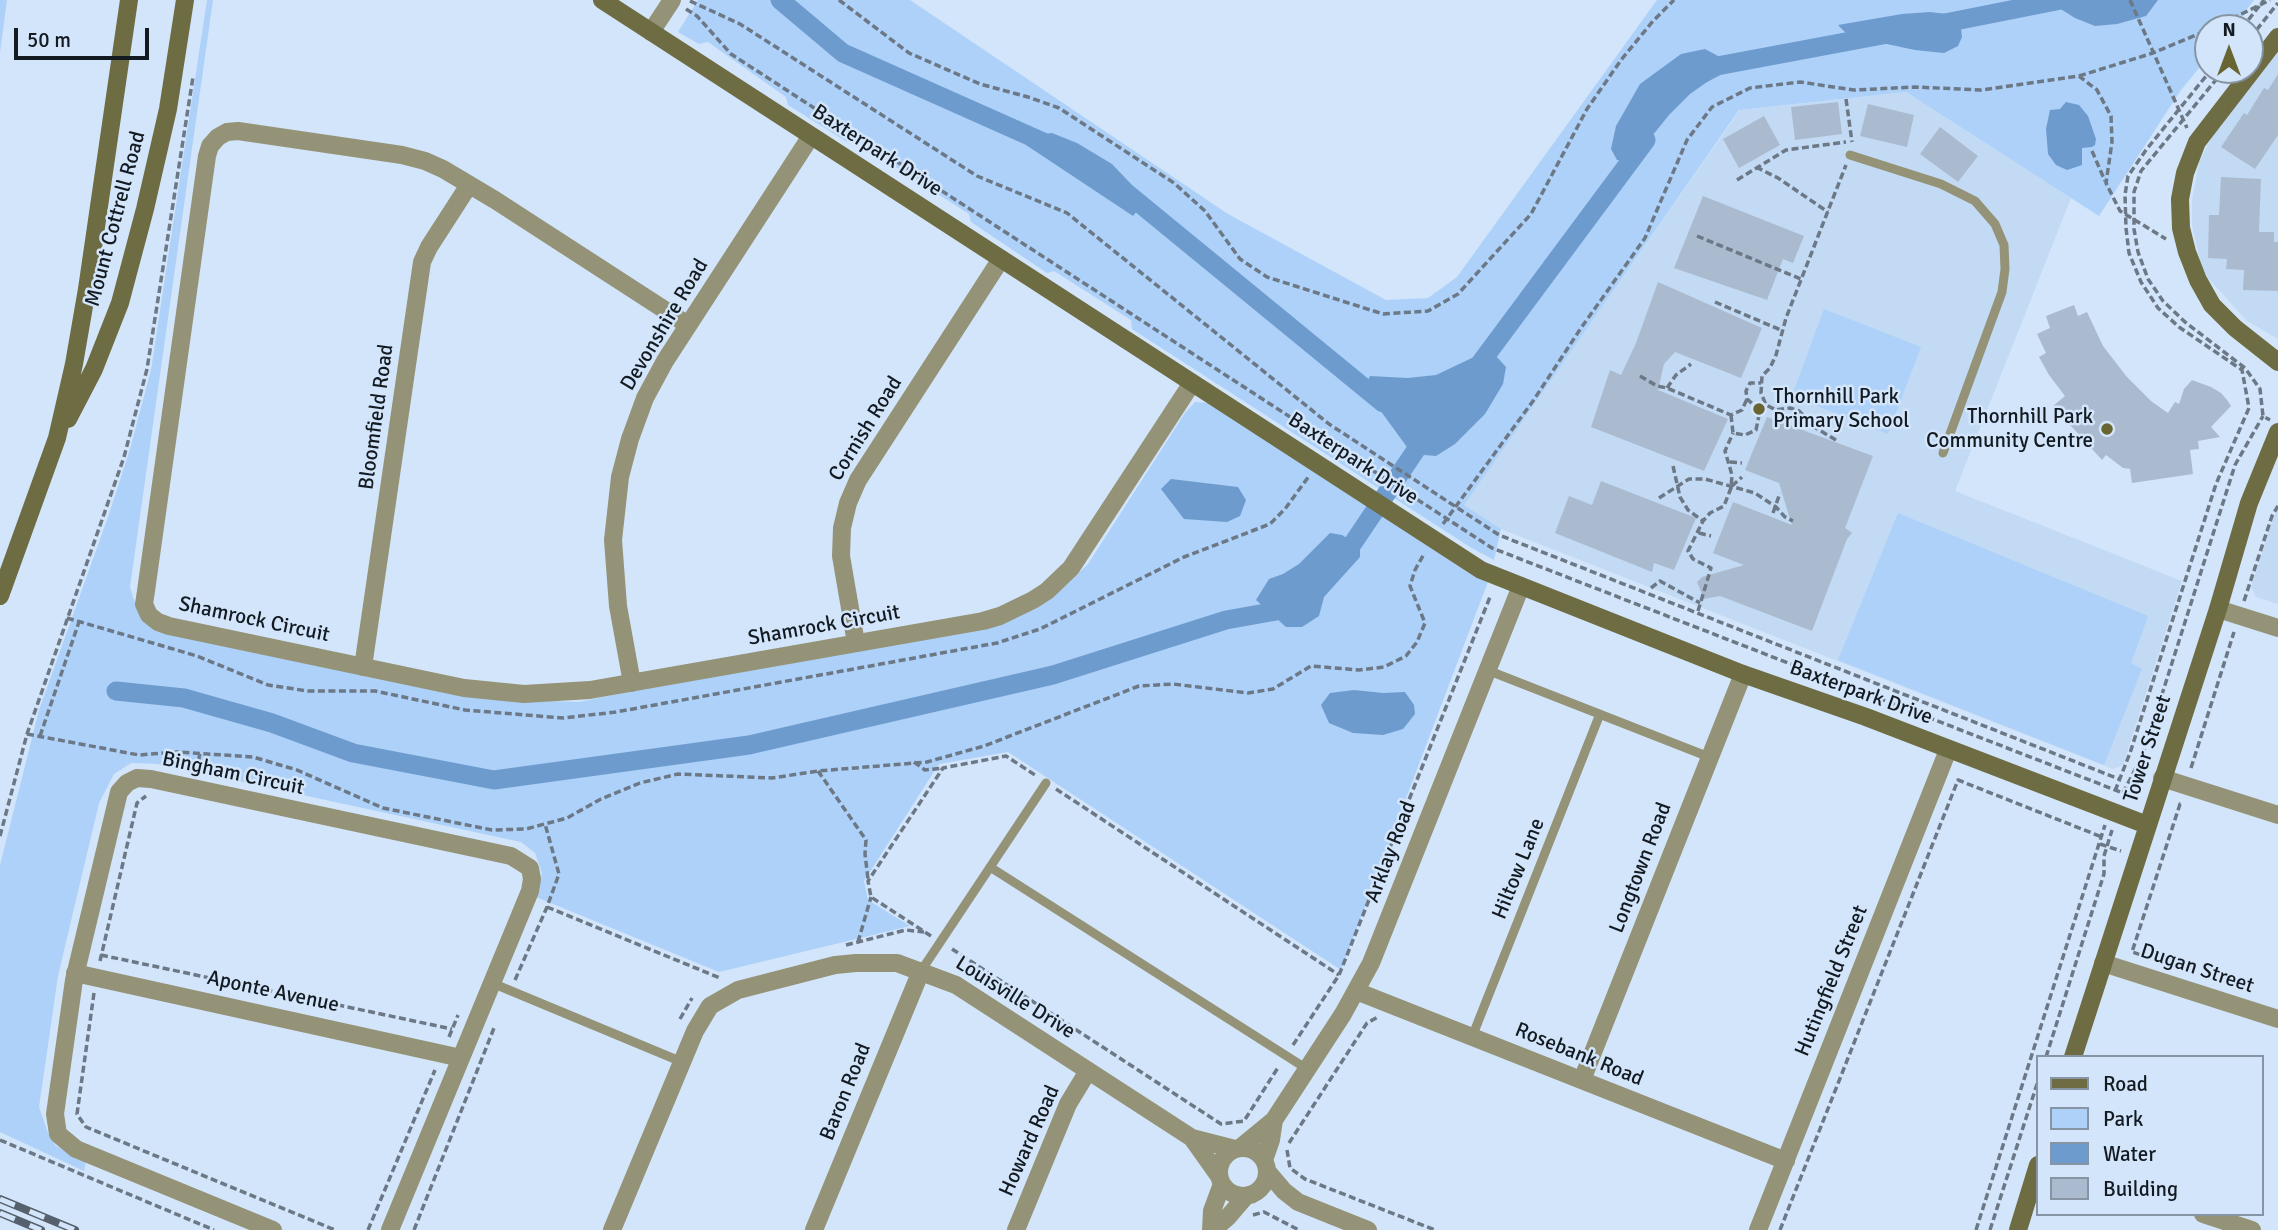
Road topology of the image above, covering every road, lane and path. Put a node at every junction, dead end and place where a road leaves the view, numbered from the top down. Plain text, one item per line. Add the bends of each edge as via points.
1 (129, 0) edge
2 (185, 0) edge
3 (602, 0) edge
4 (688, 0) edge
5 (839, 0) edge
6 (1674, 0) edge
7 (2130, 0) edge
8 (2264, 0) edge
9 (2270, 0) edge
10 (676, 3) edge
11 (2278, 3) edge
12 (2259, 6) junction
13 (2242, 14) edge
14 (2253, 14) edge
15 (2264, 20) edge
16 (651, 32) junction
17 (2194, 36) edge
18 (2278, 37) edge
19 (2153, 53) junction
20 (193, 75) dead end
21 (2079, 76) junction
22 (2199, 84) edge
23 (1846, 99) dead end
24 (2178, 110) junction
25 (811, 136) junction
26 (1852, 142) junction
27 (2197, 142) junction
28 (2092, 151) dead end
29 (1850, 155) junction
30 (1756, 167) junction
31 (1737, 180) dead end
32 (2106, 183) junction
33 (469, 185) junction
34 (1828, 212) junction
35 (2126, 215) junction
36 (1697, 236) dead end
37 (2187, 253) junction
38 (1002, 259) junction
39 (1801, 279) junction
40 (1715, 302) dead end
41 (688, 325) junction
42 (1783, 331) junction
43 (2246, 335) junction
44 (2278, 348) edge
45 (2278, 362) edge
46 (1691, 364) dead end
47 (1640, 376) dead end
48 (1192, 383) junction
49 (1761, 383) junction
50 (1667, 388) junction
51 (1747, 398) junction
52 (1763, 405) junction
53 (1731, 415) junction
54 (2263, 416) dead end
55 (2278, 432) edge
56 (1733, 433) junction
57 (57, 438) junction
58 (1836, 440) dead end
59 (2273, 450) edge
60 (1942, 453) dead end
61 (1730, 463) junction
62 (1742, 463) dead end
63 (1318, 464) junction
64 (1673, 466) dead end
65 (1742, 477) dead end
66 (1677, 486) junction
67 (1731, 488) junction
68 (1780, 493) dead end
69 (1660, 498) dead end
70 (1455, 506) junction
71 (2278, 506) edge
72 (1776, 507) junction
73 (1773, 513) dead end
74 (1447, 519) junction
75 (1703, 521) junction
76 (1793, 521) dead end
77 (1699, 533) junction
78 (1711, 536) dead end
79 (1434, 538) junction
80 (1521, 586) junction
81 (1651, 587) dead end
82 (0, 596) edge
83 (1490, 597) dead end
84 (1700, 603) junction
85 (2218, 609) junction
86 (1698, 612) junction
87 (2239, 615) junction
88 (67, 618) junction
89 (79, 621) junction
90 (2278, 628) edge
91 (856, 643) junction
92 (363, 667) junction
93 (1487, 670) junction
94 (1743, 674) junction
95 (632, 683) junction
96 (1600, 714) junction
97 (27, 734) junction
98 (40, 736) junction
99 (1948, 750) junction
100 (1709, 757) junction
101 (914, 762) junction
102 (943, 768) junction
103 (818, 771) junction
104 (2162, 778) junction
105 (2119, 779) junction
106 (1046, 783) junction
107 (2185, 786) junction
108 (2116, 790) junction
109 (2123, 793) junction
110 (147, 795) dead end
111 (2180, 804) junction
112 (2192, 807) dead end
113 (2112, 813) junction
114 (2278, 815) edge
115 (2147, 825) junction
116 (0, 836) edge
117 (2102, 837) junction
118 (990, 867) junction
119 (868, 881) junction
120 (871, 897) junction
121 (547, 907) dead end
122 (926, 933) junction
123 (858, 942) junction
124 (940, 942) junction
125 (846, 945) dead end
126 (101, 955) junction
127 (2103, 963) junction
128 (2172, 964) dead end
129 (921, 971) junction
130 (75, 973) junction
131 (1339, 975) junction
132 (97, 978) junction
133 (492, 983) junction
134 (712, 984) dead end
135 (1356, 991) junction
136 (694, 997) dead end
137 (462, 1005) dead end
138 (1378, 1017) dead end
139 (2278, 1019) edge
140 (680, 1020) dead end
141 (452, 1029) junction
142 (1472, 1037) junction
143 (442, 1052) junction
144 (1286, 1055) junction
145 (2047, 1055) edge
146 (2074, 1055) edge
147 (461, 1058) junction
148 (682, 1062) junction
149 (1307, 1069) junction
150 (1088, 1070) junction
151 (1582, 1080) junction
152 (2036, 1087) edge
153 (1274, 1120) junction
154 (1192, 1138) junction
155 (0, 1140) edge
156 (1237, 1149) junction
157 (1786, 1161) junction
158 (1265, 1166) junction
159 (2036, 1172) edge
160 (1220, 1180) junction
161 (1249, 1195) junction
162 (1298, 1202) junction
163 (1245, 1216) dead end
164 (2209, 1216) edge
165 (214, 1230) edge
166 (273, 1230) edge
167 (335, 1230) edge
168 (368, 1230) edge
169 (390, 1230) edge
170 (612, 1230) edge
171 (814, 1230) edge
172 (1016, 1230) edge
173 (1212, 1230) edge
174 (1298, 1230) edge
175 (1368, 1230) edge
176 (1435, 1230) edge
177 (1758, 1230) edge
178 (1780, 1230) edge
179 (1976, 1230) edge
180 (1990, 1230) edge
181 (2018, 1230) edge
182 (2252, 1230) edge

1 - 57 street, Mount Cottrell Road via 87,289
2 - 57 street, Mount Cottrell Road via 168,109 120,303 94,369
3 - 16 street, Baxterpark Drive
4 - 70 path via 740,24 977,176 1067,214 1329,424
5 - 6 path via 909,53 980,85 1059,108 1174,183 1205,211 1240,259 1267,277 1384,314 1428,311 1458,294 1531,214 1587,109 1621,60
7 - 19 path
8 - 12 path
9 - 12 path
10 - 16 street
10 - 74 path via 697,16 731,54
11 - 15 path
12 - 13 path
12 - 14 path
16 - 25 street, Baxterpark Drive
17 - 19 path
18 - 27 street
19 - 21 path
19 - 24 path
20 - 88 path via 147,369 124,457
21 - 32 path via 2098,90 2111,116
21 - 70 path via 1981,90 1854,90 1800,82 1749,88 1712,107 1687,140 1645,238
22 - 24 path
23 - 26 path
24 - 27 path
24 - 35 path via 2128,176
25 - 38 street, Baxterpark Drive
25 - 41 street, Devonshire Road
26 - 29 path
26 - 30 path via 1786,150
27 - 37 street via 2180,199
28 - 32 path
29 - 34 path
29 - 60 lane via 1941,184 1975,201 1995,224 2004,245 2002,292
30 - 31 path
30 - 34 path
32 - 35 path
33 - 41 street, Shamrock Circuit
33 - 92 street, Bloomfield Road via 422,262
33 - 92 street, Shamrock Circuit via 443,169 402,155 238,131 218,137 207,156 145,604 149,615 170,626
34 - 39 path
35 - 37 path
35 - 105 path via 2129,253 2141,282 2158,308 2179,327 2242,370 2249,408 2216,484
36 - 39 path
37 - 43 street via 2212,305
38 - 48 street, Baxterpark Drive
38 - 91 street, Cornish Road via 858,480 848,503 841,556
39 - 42 path
40 - 42 path
41 - 95 street, Devonshire Road via 645,398 618,489 614,566
42 - 49 path
43 - 44 street
43 - 45 street
46 - 50 path
47 - 50 path
48 - 63 street, Baxterpark Drive
48 - 91 street, Shamrock Circuit via 1080,555 1046,591 1000,616
49 - 51 path via 1751,383
49 - 52 path
50 - 53 path
51 - 52 path via 1755,406
51 - 53 path via 1742,410
52 - 56 path via 1756,430 1745,435
52 - 58 path via 1799,411
53 - 56 path
54 - 109 path via 2235,466 2143,754
55 - 59 street, Tower Street
56 - 61 path via 1725,451
57 - 82 street, Mount Cottrell Road
59 - 85 street, Tower Street via 2249,503
61 - 62 path
61 - 67 path
63 - 79 street, Baxterpark Drive
63 - 89 path via 1270,524 1184,557 1040,629 997,643 616,712 563,718 510,715 375,691 308,691 268,685 197,656
64 - 66 path
65 - 67 path
66 - 67 path via 1689,479 1705,479
66 - 69 path
66 - 75 path via 1688,510
67 - 72 path via 1755,493
67 - 75 path via 1724,506
68 - 72 path
70 - 74 path
70 - 86 path via 1499,535
71 - 87 path
72 - 73 path
72 - 76 path
74 - 79 path
74 - 108 path via 1492,548
75 - 77 path
77 - 78 path
77 - 84 path via 1688,551 1711,568
79 - 80 street, Baxterpark Drive via 1481,570
79 - 101 path via 1410,586 1425,623 1406,656 1384,667 1311,666 1273,689 1248,693 1173,684 1139,686 984,746
80 - 93 street, Arklay Road
80 - 94 street, Baxterpark Drive
81 - 84 path via 1660,581
83 - 131 path
84 - 86 path
85 - 87 street
85 - 104 street, Tower Street
86 - 105 path
87 - 90 street
87 - 107 path
88 - 89 path
88 - 97 path
89 - 98 path
91 - 95 street, Shamrock Circuit
92 - 95 street, Shamrock Circuit via 502,693 571,692
93 - 96 lane
93 - 135 street, Arklay Road
94 - 99 street, Baxterpark Drive
94 - 100 street, Longtown Road
96 - 100 lane
96 - 142 lane, Hiltow Lane
97 - 98 path
97 - 116 path
98 - 103 path via 139,755 178,752 253,757 297,770 383,808 492,830 526,829 567,818 640,783 678,774 772,778
99 - 113 street, Baxterpark Drive
99 - 157 street, Hutingfield Street
100 - 151 street, Longtown Road
101 - 102 path via 925,770
101 - 103 path
102 - 106 path via 1006,756
102 - 119 path
103 - 119 path via 866,840
104 - 107 street
104 - 115 street, Tower Street
105 - 108 path
106 - 118 lane
106 - 131 path
107 - 111 path
107 - 114 street
108 - 109 path
108 - 113 path
109 - 113 path
110 - 126 path via 137,803
111 - 112 path
111 - 128 path via 2132,952
113 - 115 street, Baxterpark Drive
113 - 117 path
113 - 145 path via 2104,874
115 - 127 street, Tower Street
117 - 178 path via 1958,780
117 - 179 path
118 - 124 lane
118 - 144 lane
119 - 120 path
120 - 122 path
120 - 123 path
121 - 134 path via 720,978
122 - 123 path via 906,930
122 - 124 path
123 - 125 path
124 - 129 lane
124 - 144 path via 1221,1124 1244,1121
126 - 132 path
126 - 141 path
127 - 139 street, Dugan Street
127 - 146 street, Tower Street
129 - 148 street, Louisville Drive via 897,963 856,962 738,990 710,1006
129 - 150 street, Louisville Drive via 956,985
129 - 171 street, Baron Road
130 - 132 street, Aponte Avenue
130 - 133 street, Bingham Circuit via 119,792 137,778 521,861 530,868 530,891
130 - 166 street, Bingham Circuit via 55,1114 58,1134 76,1149
131 - 144 path
132 - 143 street, Aponte Avenue
132 - 167 path via 77,1114 86,1127
133 - 147 street, Bingham Circuit
133 - 148 lane
135 - 142 street, Rosebank Road
135 - 149 street, Arklay Road
136 - 140 path
137 - 141 path
138 - 176 path via 1367,1023 1286,1147 1290,1168 1305,1179
141 - 143 path
142 - 151 street, Rosebank Road
143 - 147 street, Aponte Avenue
143 - 168 path
144 - 149 lane
147 - 169 street, Bingham Circuit
148 - 170 street, Louisville Drive
149 - 153 street, Arklay Road
150 - 154 street, Louisville Drive
150 - 172 street, Howard Road via 1068,1104
151 - 157 street, Rosebank Road
152 - 180 path
153 - 156 street, Arklay Road
153 - 158 street, Arklay Road
154 - 156 street, Louisville Drive
154 - 160 street, Louisville Drive
155 - 165 path
156 - 158 street via 1251,1149
156 - 160 street via 1222,1160
157 - 177 street, Hutingfield Street
158 - 161 street via 1264,1184
158 - 162 street
159 - 181 street
160 - 161 street via 1234,1195
160 - 173 street
161 - 162 street
161 - 173 street
162 - 175 street
163 - 174 path via 1264,1212
164 - 182 street

